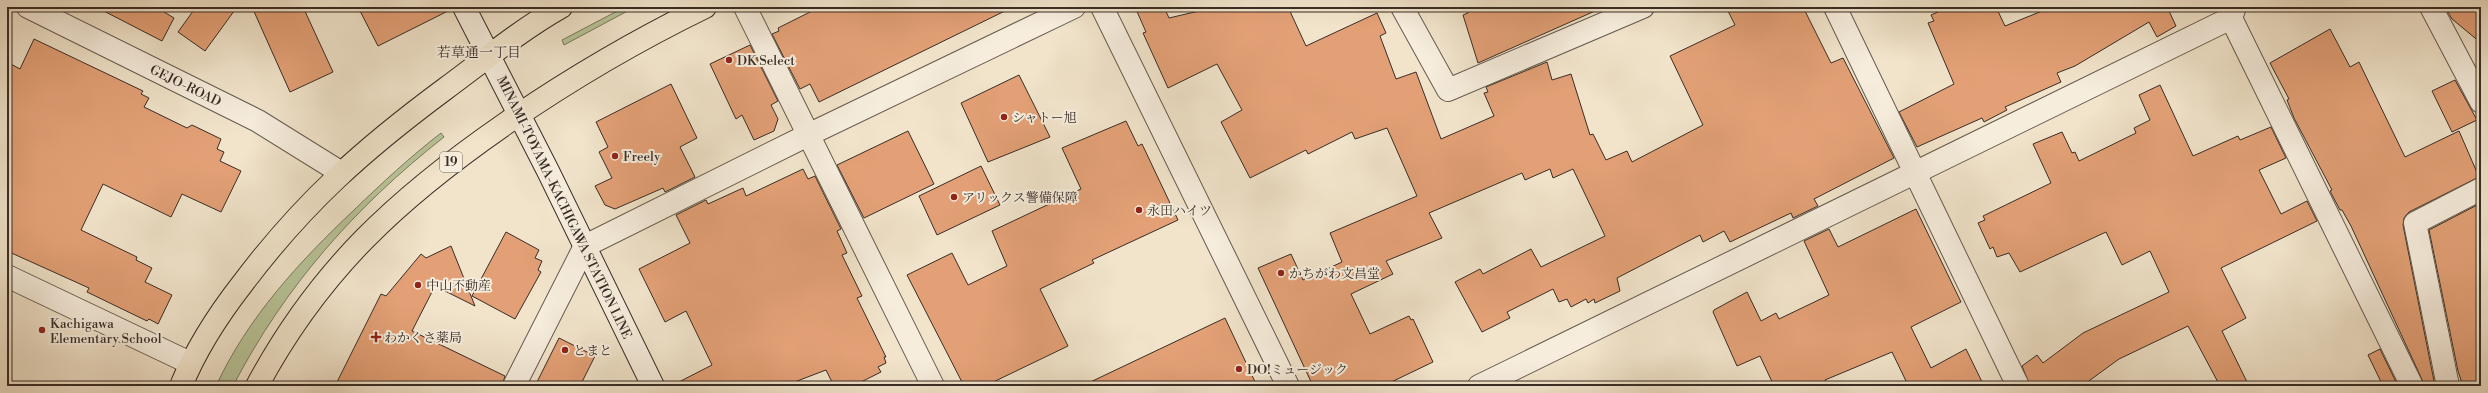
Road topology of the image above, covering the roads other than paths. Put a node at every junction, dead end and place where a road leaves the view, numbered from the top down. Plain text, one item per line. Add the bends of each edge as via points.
1 (28, 7) edge
2 (464, 7) edge
3 (561, 7) edge
4 (705, 7) edge
5 (745, 7) edge
6 (1074, 7) edge
7 (1102, 7) edge
8 (1402, 7) edge
9 (1643, 7) edge
10 (1835, 7) edge
11 (2431, 7) edge
12 (2233, 12) edge
13 (489, 55) junction
14 (2481, 102) edge
15 (519, 115) junction
16 (810, 134) junction
17 (340, 172) junction
18 (1916, 173) junction
19 (2481, 189) edge
20 (586, 246) junction
21 (7, 276) edge
22 (190, 363) junction
23 (181, 386) edge
24 (257, 386) edge
25 (514, 386) edge
26 (653, 386) edge
27 (933, 386) edge
28 (1288, 386) edge
29 (1479, 386) edge
30 (2018, 386) edge
31 (2412, 386) edge
32 (2448, 386) edge

1 - 17 street, GEJO-ROAD via 258,121
2 - 13 street, MINAMI-TOYAMA-KACHIGAWA STATION LINE
3 - 13 highway via 533,23
4 - 15 highway, 19 via 642,38 563,84
5 - 16 street
6 - 16 street
7 - 28 street
8 - 9 street via 1448,90
10 - 18 street
11 - 14 street
12 - 18 street
12 - 31 street
13 - 15 street, MINAMI-TOYAMA-KACHIGAWA STATION LINE
13 - 17 highway via 406,116
15 - 20 street, MINAMI-TOYAMA-KACHIGAWA STATION LINE
15 - 24 highway, 19 via 448,164 390,212 363,239 311,300 287,334
16 - 20 street
16 - 27 street
17 - 22 highway via 259,261 230,300
18 - 29 street
18 - 30 street
19 - 32 street via 2415,224
20 - 25 street
20 - 26 street, MINAMI-TOYAMA-KACHIGAWA STATION LINE
21 - 22 street
22 - 23 highway

